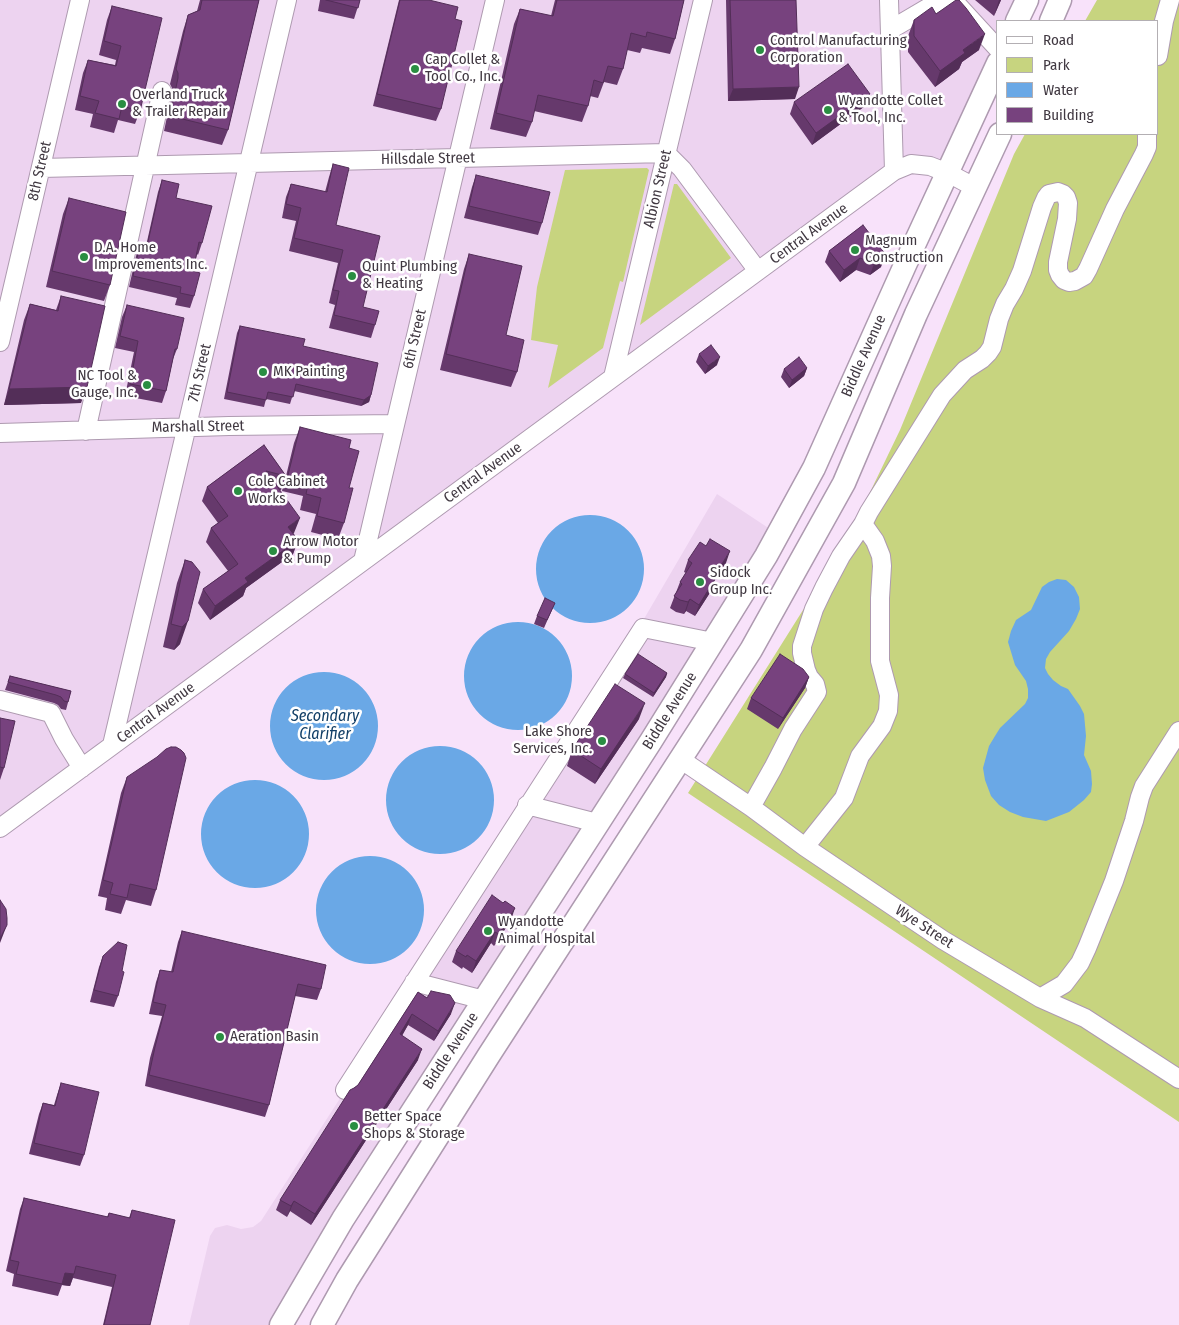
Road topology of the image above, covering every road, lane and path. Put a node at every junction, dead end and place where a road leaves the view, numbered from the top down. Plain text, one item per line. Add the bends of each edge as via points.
1 (80, 0) edge
2 (288, 0) edge
3 (495, 0) edge
4 (703, 0) edge
5 (890, 0) edge
6 (941, 0) edge
7 (953, 0) edge
8 (1027, 0) edge
9 (1060, 0) edge
10 (1170, 0) edge
11 (1018, 20) edge
12 (1051, 20) edge
13 (890, 30) junction
14 (996, 47) edge
15 (1159, 50) edge
16 (996, 67) edge
17 (162, 91) dead end
18 (1000, 135) edge
19 (1147, 135) edge
20 (666, 153) junction
21 (458, 158) junction
22 (249, 163) junction
23 (146, 166) junction
24 (41, 168) junction
25 (894, 171) junction
26 (948, 173) junction
27 (976, 188) junction
28 (758, 271) junction
29 (0, 342) edge
30 (613, 377) junction
31 (395, 424) junction
32 (188, 428) junction
33 (86, 431) junction
34 (0, 433) edge
35 (814, 468) junction
36 (844, 483) junction
37 (864, 527) junction
38 (363, 561) junction
39 (712, 642) junction
40 (0, 700) edge
41 (1179, 731) edge
42 (651, 740) junction
43 (112, 745) junction
44 (680, 759) junction
45 (82, 768) junction
46 (528, 805) junction
47 (751, 807) junction
48 (597, 823) junction
49 (0, 828) edge
50 (805, 847) junction
51 (414, 982) junction
52 (1040, 998) junction
53 (484, 1000) junction
54 (464, 1031) junction
55 (489, 1055) junction
56 (1179, 1079) edge
57 (345, 1090) dead end
58 (350, 1208) junction
59 (380, 1228) junction
60 (281, 1325) edge
61 (322, 1325) edge

1 - 24 street, 8th Street
2 - 22 street, 7th Street
3 - 21 street, 6th Street
4 - 20 street, Albion Street
5 - 13 street
6 - 13 street
7 - 14 street
8 - 11 main road
9 - 12 main road
10 - 15 street
13 - 25 street
16 - 26 main road, Biddle Avenue
17 - 23 street
18 - 27 main road, Biddle Avenue
19 - 37 street via 1147,147 1088,269 1075,281 1064,280 1058,270 1067,219 1066,197 1058,192 1046,198 992,347 942,395
20 - 21 street, Hillsdale Street
20 - 28 street via 682,169
20 - 30 street, Albion Street
21 - 22 street, Hillsdale Street
21 - 31 street, 6th Street
22 - 23 street, Hillsdale Street
22 - 32 street, 7th Street
23 - 24 street, Hillsdale Street
23 - 33 street
24 - 29 street, 8th Street
25 - 26 street, Central Avenue via 911,164 930,166
25 - 28 street, Central Avenue
26 - 27 street, Central Avenue
26 - 35 main road, Biddle Avenue
27 - 36 main road, Biddle Avenue via 916,314
28 - 30 street, Central Avenue
30 - 38 street, Central Avenue
31 - 32 street, Marshall Street
31 - 38 street, 6th Street
32 - 33 street, Marshall Street
32 - 43 street, 7th Street
33 - 34 street, Marshall Street
35 - 36 main road
35 - 39 main road, Biddle Avenue via 766,556
36 - 44 main road, Biddle Avenue via 751,650
37 - 47 street via 841,556 824,588 802,646 806,670 817,692 793,728
37 - 50 street via 882,556 880,661 889,695 888,711 882,726 860,756 844,798
38 - 43 street, Central Avenue
39 - 42 main road, Biddle Avenue
39 - 46 street via 643,628
40 - 45 street via 51,713
41 - 52 street via 1144,786 1114,881 1080,963 1064,984
42 - 44 main road
42 - 48 main road, Biddle Avenue
43 - 45 street, Central Avenue
44 - 47 street, Wye Street
44 - 55 main road, Biddle Avenue
45 - 49 street, Central Avenue
46 - 48 street
46 - 51 street
47 - 50 street, Wye Street
48 - 53 main road, Biddle Avenue
50 - 52 street, Wye Street via 943,940
51 - 53 street
51 - 57 street
52 - 56 street, Wye Street via 1085,1018
53 - 54 main road, Biddle Avenue
54 - 55 main road
54 - 58 main road, Biddle Avenue
55 - 59 main road, Biddle Avenue
58 - 59 main road
58 - 60 main road, Biddle Avenue
59 - 61 main road, Biddle Avenue

